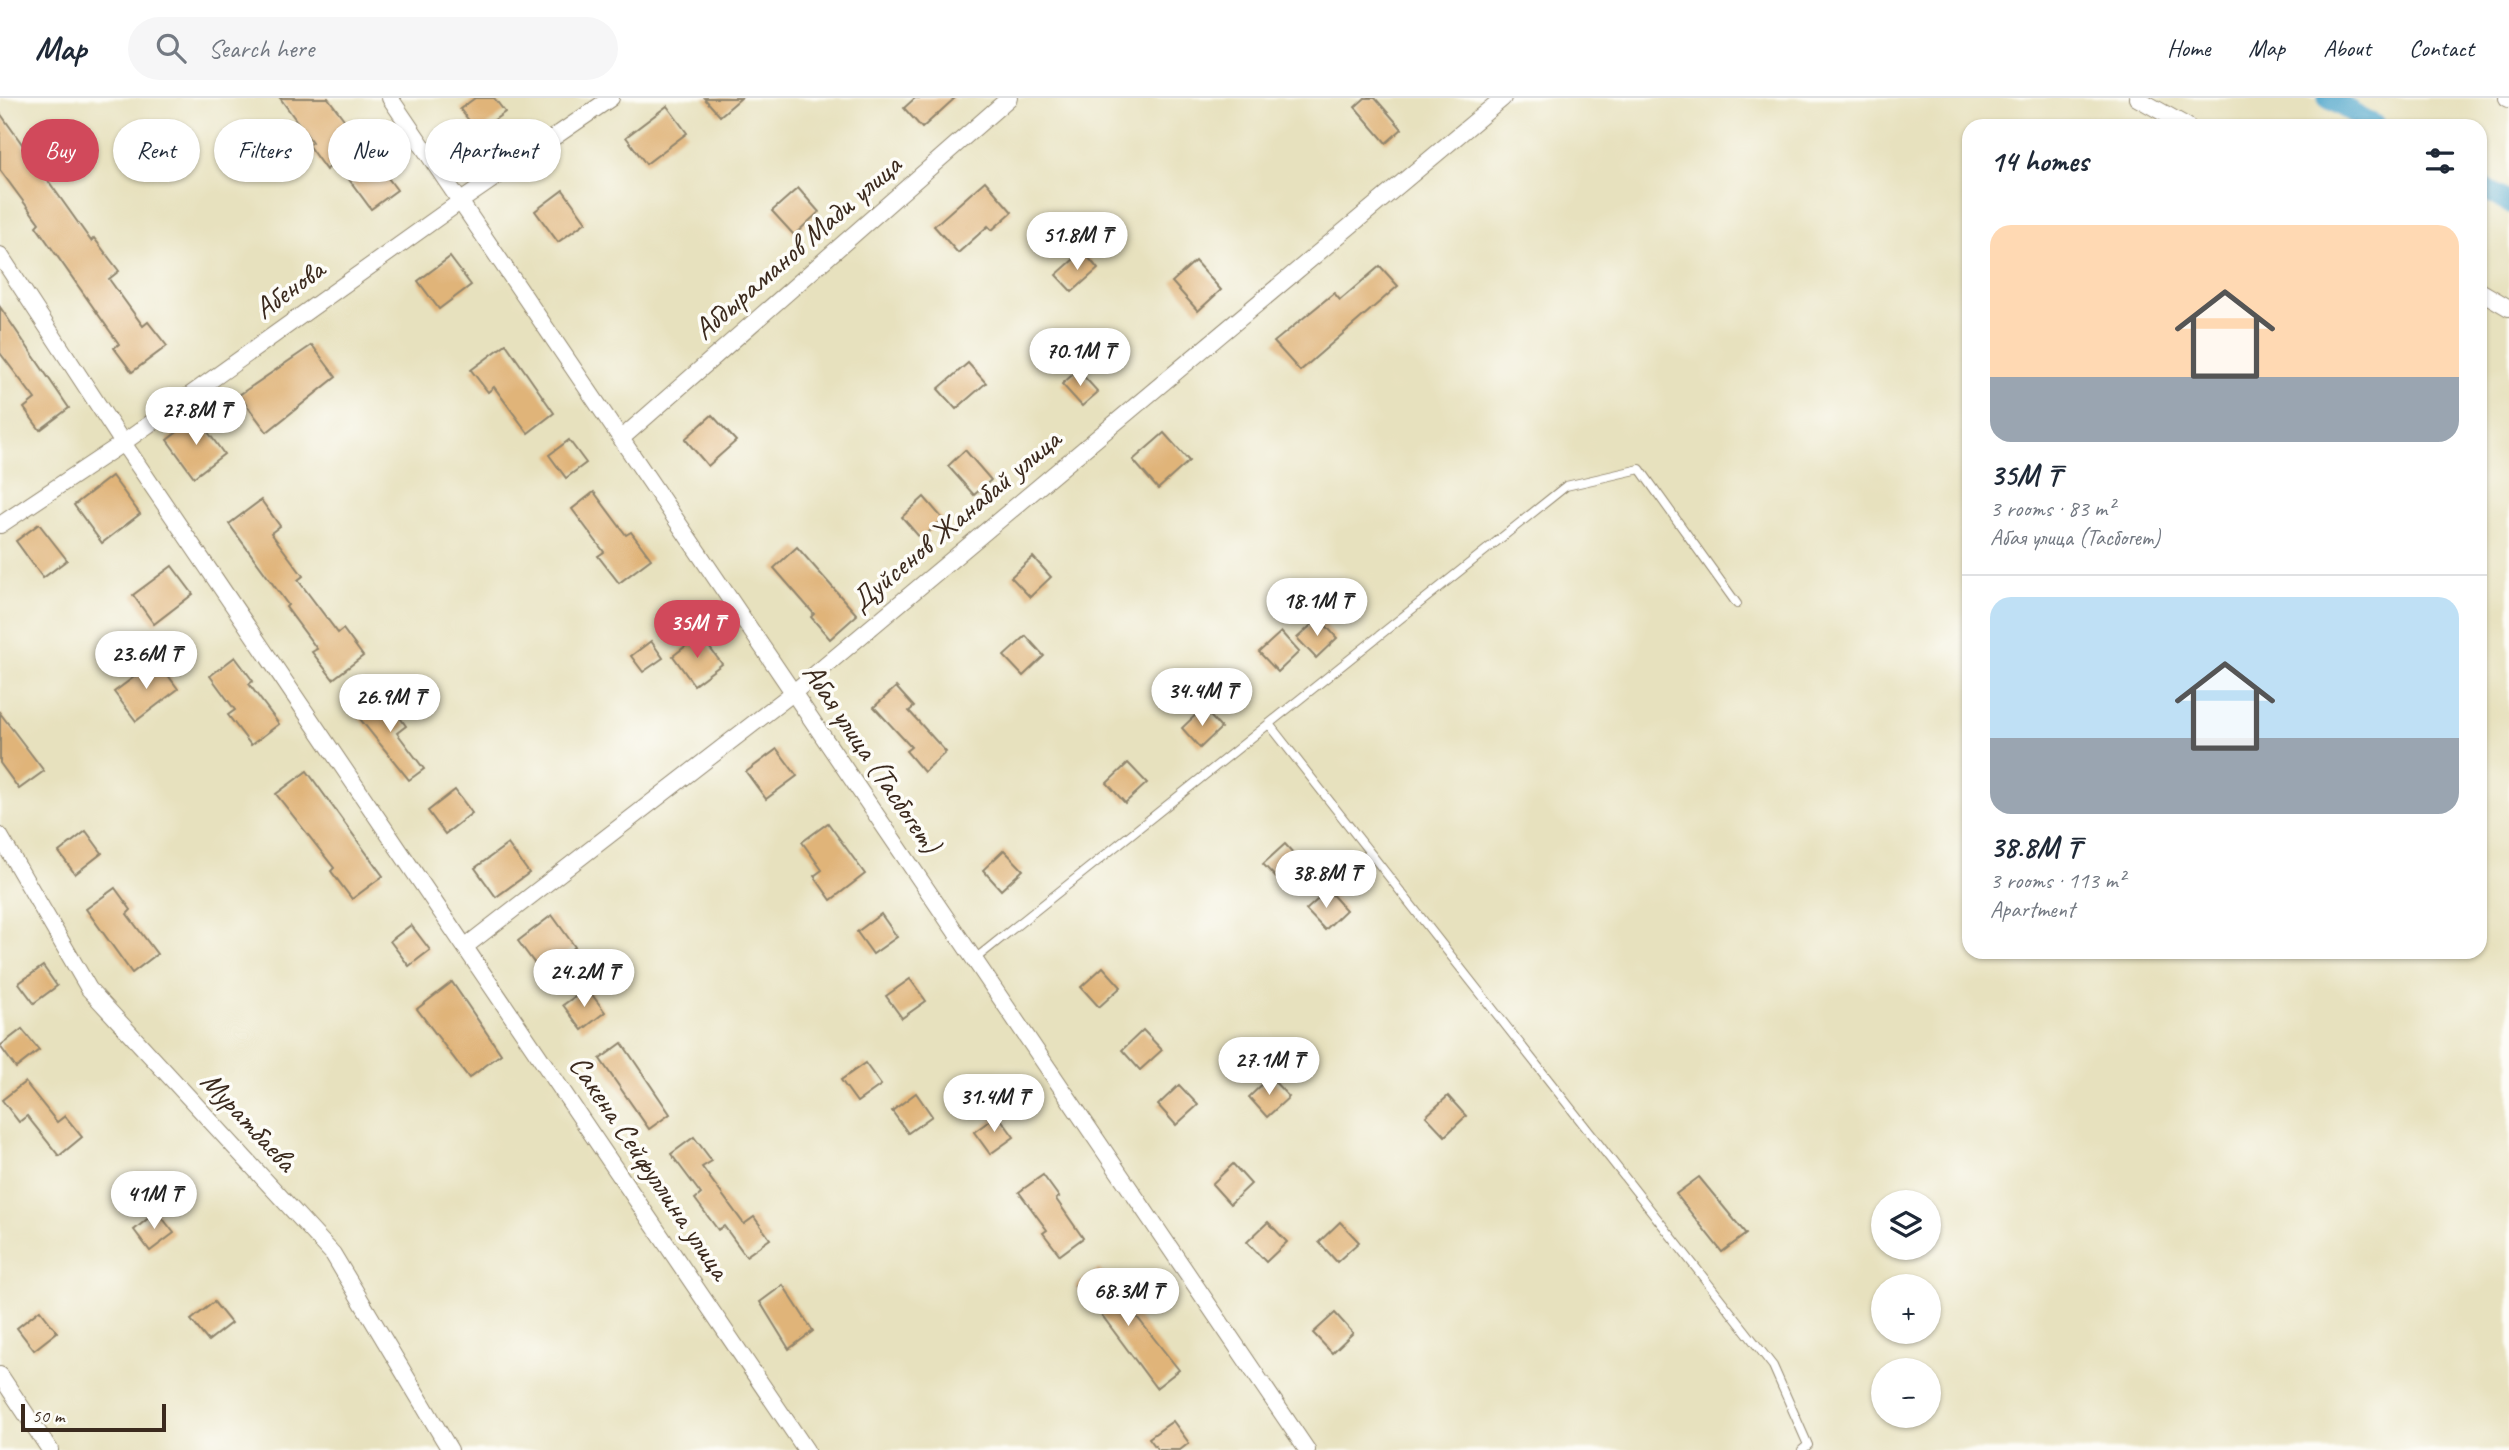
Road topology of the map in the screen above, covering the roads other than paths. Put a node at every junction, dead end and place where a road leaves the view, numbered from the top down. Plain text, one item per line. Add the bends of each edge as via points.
1 (390, 98) edge
2 (611, 98) edge
3 (1009, 98) edge
4 (1503, 98) edge
5 (2137, 98) edge
6 (2174, 119) edge
7 (461, 201) junction
8 (0, 255) edge
9 (2487, 295) edge
10 (2509, 307) edge
11 (622, 439) junction
12 (123, 443) junction
13 (0, 526) edge
14 (1737, 604) dead end
15 (794, 691) junction
16 (1269, 724) junction
17 (0, 836) edge
18 (466, 946) junction
19 (975, 959) junction
20 (0, 1375) edge
21 (50, 1450) edge
22 (450, 1450) edge
23 (806, 1450) edge
24 (1307, 1450) edge
25 (1802, 1450) edge

1 - 7 street, Абая улица (Тасбогет)
2 - 7 street, Абенова
3 - 11 street, Абдыраманов Мади улица
4 - 15 street, Дуйсенов Жанабай улица
5 - 6 street
7 - 11 street, Абая улица (Тасбогет)
7 - 12 street, Абенова
8 - 12 street, Сакена Сейфуллина улица
9 - 10 street
11 - 15 street, Абая улица (Тасбогет)
12 - 13 street, Абенова
12 - 18 street, Сакена Сейфуллина улица
14 - 16 lane via 1640,469 1566,486
15 - 18 street, Дуйсенов Жанабай улица
15 - 19 street, Абая улица (Тасбогет)
16 - 19 lane
16 - 25 lane via 1773,1366 1808,1445
17 - 22 street, Муратбаева via 89,989 332,1254
18 - 23 street, Сакена Сейфуллина улица
19 - 24 street, Абая улица (Тасбогет)
20 - 21 street

